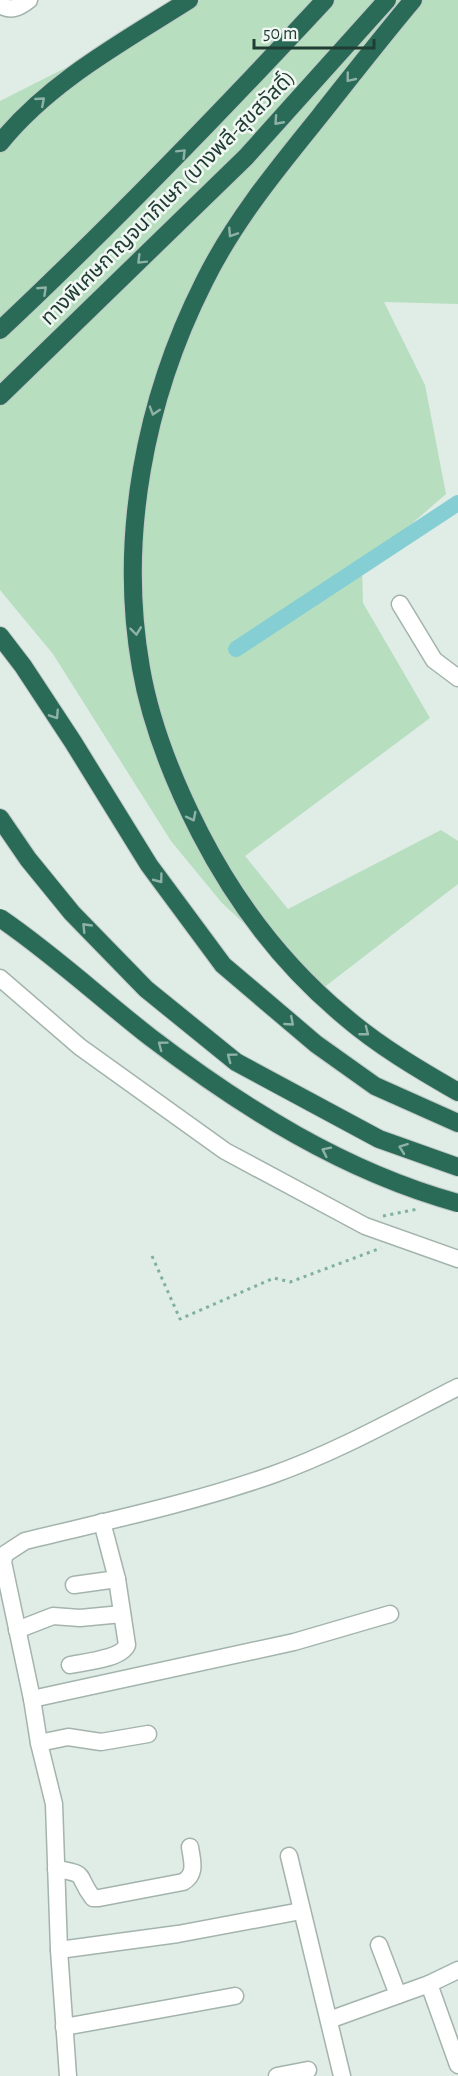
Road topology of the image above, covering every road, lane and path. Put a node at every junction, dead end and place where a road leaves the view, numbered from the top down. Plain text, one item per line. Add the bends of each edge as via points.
1 (29, 0) edge
2 (189, 0) edge
3 (325, 0) edge
4 (387, 0) edge
5 (413, 0) edge
6 (0, 5) edge
7 (0, 143) edge
8 (0, 330) edge
9 (0, 396) edge
10 (400, 604) dead end
11 (0, 636) edge
12 (458, 678) edge
13 (0, 818) edge
14 (0, 918) edge
15 (0, 978) edge
16 (458, 1092) edge
17 (458, 1123) edge
18 (458, 1167) edge
19 (458, 1203) edge
20 (420, 1208) dead end
21 (357, 1221) junction
22 (402, 1240) junction
23 (152, 1256) dead end
24 (458, 1259) edge
25 (458, 1388) edge
26 (102, 1522) junction
27 (117, 1579) junction
28 (74, 1585) dead end
29 (122, 1614) junction
30 (390, 1614) dead end
31 (17, 1630) junction
32 (70, 1665) dead end
33 (32, 1699) junction
34 (148, 1734) dead end
35 (39, 1743) junction
36 (190, 1847) dead end
37 (289, 1856) dead end
38 (56, 1869) junction
39 (301, 1911) junction
40 (380, 1945) dead end
41 (59, 1950) junction
42 (458, 1970) edge
43 (429, 1984) junction
44 (398, 1995) junction
45 (235, 1996) dead end
46 (328, 2020) junction
47 (64, 2027) junction
48 (458, 2065) edge
49 (308, 2070) dead end
50 (68, 2076) edge
51 (277, 2076) edge
52 (342, 2076) edge

1 - 6 street via 12,9
7 -> 2 highway via 17,122 67,79
8 -> 3 highway, ทางพิเศษกาญจนาภิเษก (บางพลี-สุขสวัสดิ์) via 92,244
4 -> 9 highway, ทางพิเศษกาญจนาภิเษก (บางพลี-สุขสวัสดิ์) via 246,157
5 -> 16 highway via 267,181 204,280 183,326 150,424 141,476 135,527 135,620 143,677 168,760 186,806 239,900 279,952 343,1016 383,1047
10 - 12 street via 434,660
11 -> 17 highway via 149,865 223,965 316,1044 375,1086
18 -> 13 highway via 380,1139 236,1062 146,989 80,921 28,859
19 -> 14 highway, bridge via 380,1176 266,1117 192,1068
15 - 21 street via 80,1047 225,1151
20 - 21 path
21 - 22 street
22 - 23 path via 291,1282 274,1278 180,1318
22 - 24 street
25 - 26 street via 333,1450 272,1475
26 - 27 street
26 - 31 street via 25,1541 5,1554 3,1562
27 - 28 street
27 - 29 street
29 - 31 street via 53,1616
29 - 32 street via 125,1650
30 - 33 street via 294,1642
31 - 33 street
33 - 35 street
34 - 35 street via 101,1742 68,1737
35 - 38 street via 54,1804
36 - 38 street via 190,1878 99,1899 86,1890 77,1872
37 - 39 street
38 - 41 street
39 - 41 street via 178,1934
39 - 46 street
40 - 44 street
41 - 47 street
42 - 43 street
43 - 44 street
43 - 48 street
44 - 46 street
45 - 47 street
46 - 52 street
47 - 50 street
49 - 51 street

